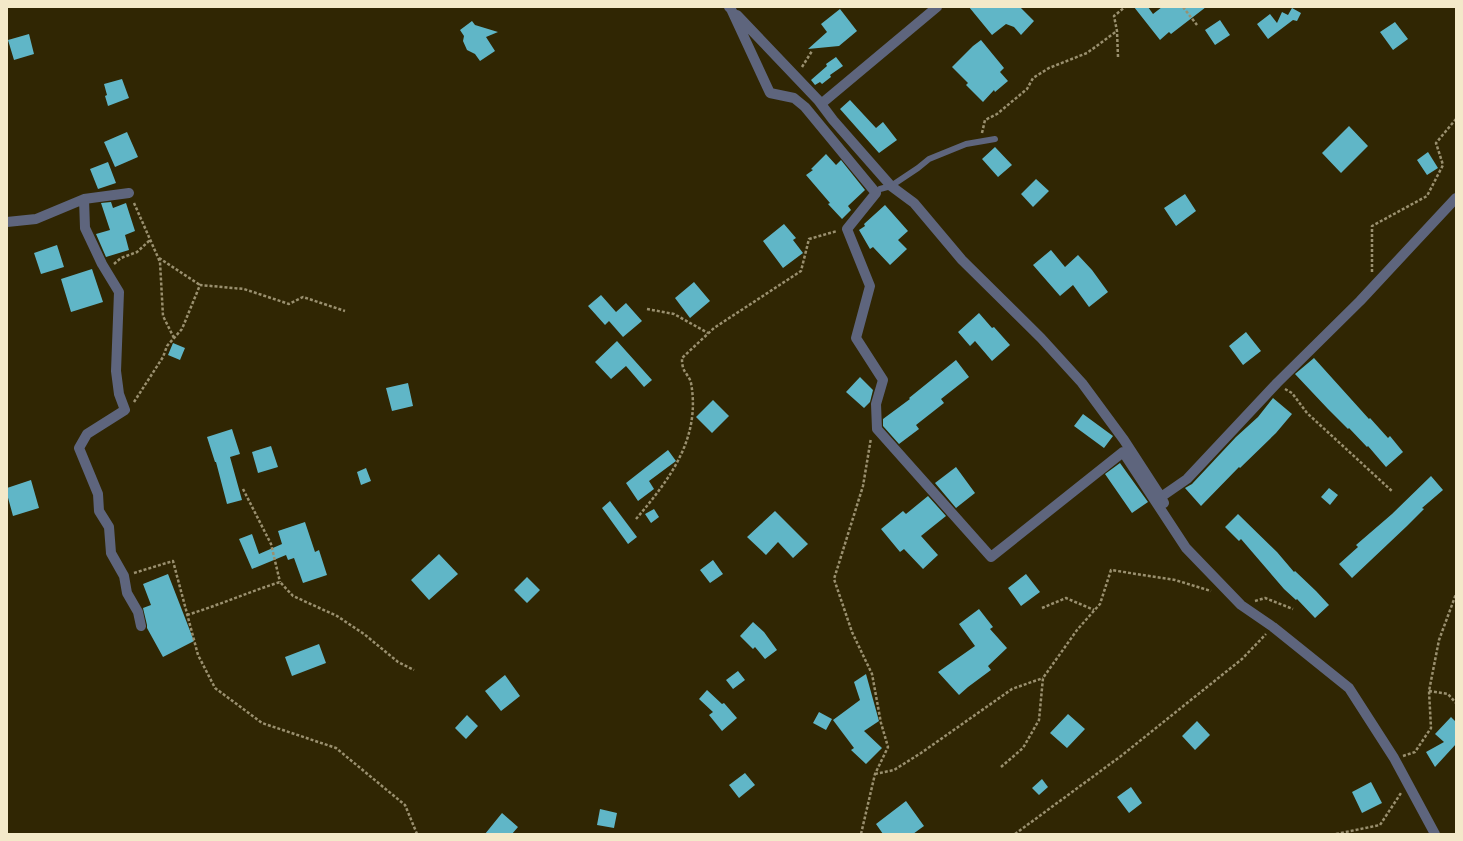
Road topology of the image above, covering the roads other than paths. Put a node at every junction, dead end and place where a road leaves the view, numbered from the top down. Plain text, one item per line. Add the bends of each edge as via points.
1 (937, 7) edge
2 (732, 8) edge
3 (821, 104) junction
4 (995, 139) dead end
5 (891, 186) junction
6 (129, 193) road end
7 (876, 193) junction
8 (1456, 198) edge
9 (84, 199) junction
10 (7, 222) edge
11 (1161, 497) junction
12 (1186, 548) junction
13 (141, 626) dead end
14 (1435, 834) edge

1 - 3 street
2 - 3 street
2 - 7 street via 770,93 794,98 805,108
3 - 5 street
4 - 5 lane via 966,144 929,159
5 - 7 lane
5 - 11 street via 914,203 962,260 1041,338 1082,383 1124,440
6 - 9 street
7 - 12 street via 847,229 870,286 856,338 883,380 876,404 877,429 991,557 1123,452
8 - 11 street via 1187,479
9 - 10 street via 36,219
9 - 13 street via 84,228 119,292 116,372 119,394 125,410 86,434 80,448 98,494 99,511 109,527 111,553 124,576 127,593 138,612
11 - 12 street
12 - 14 street via 1241,605 1273,627 1349,688 1394,758

